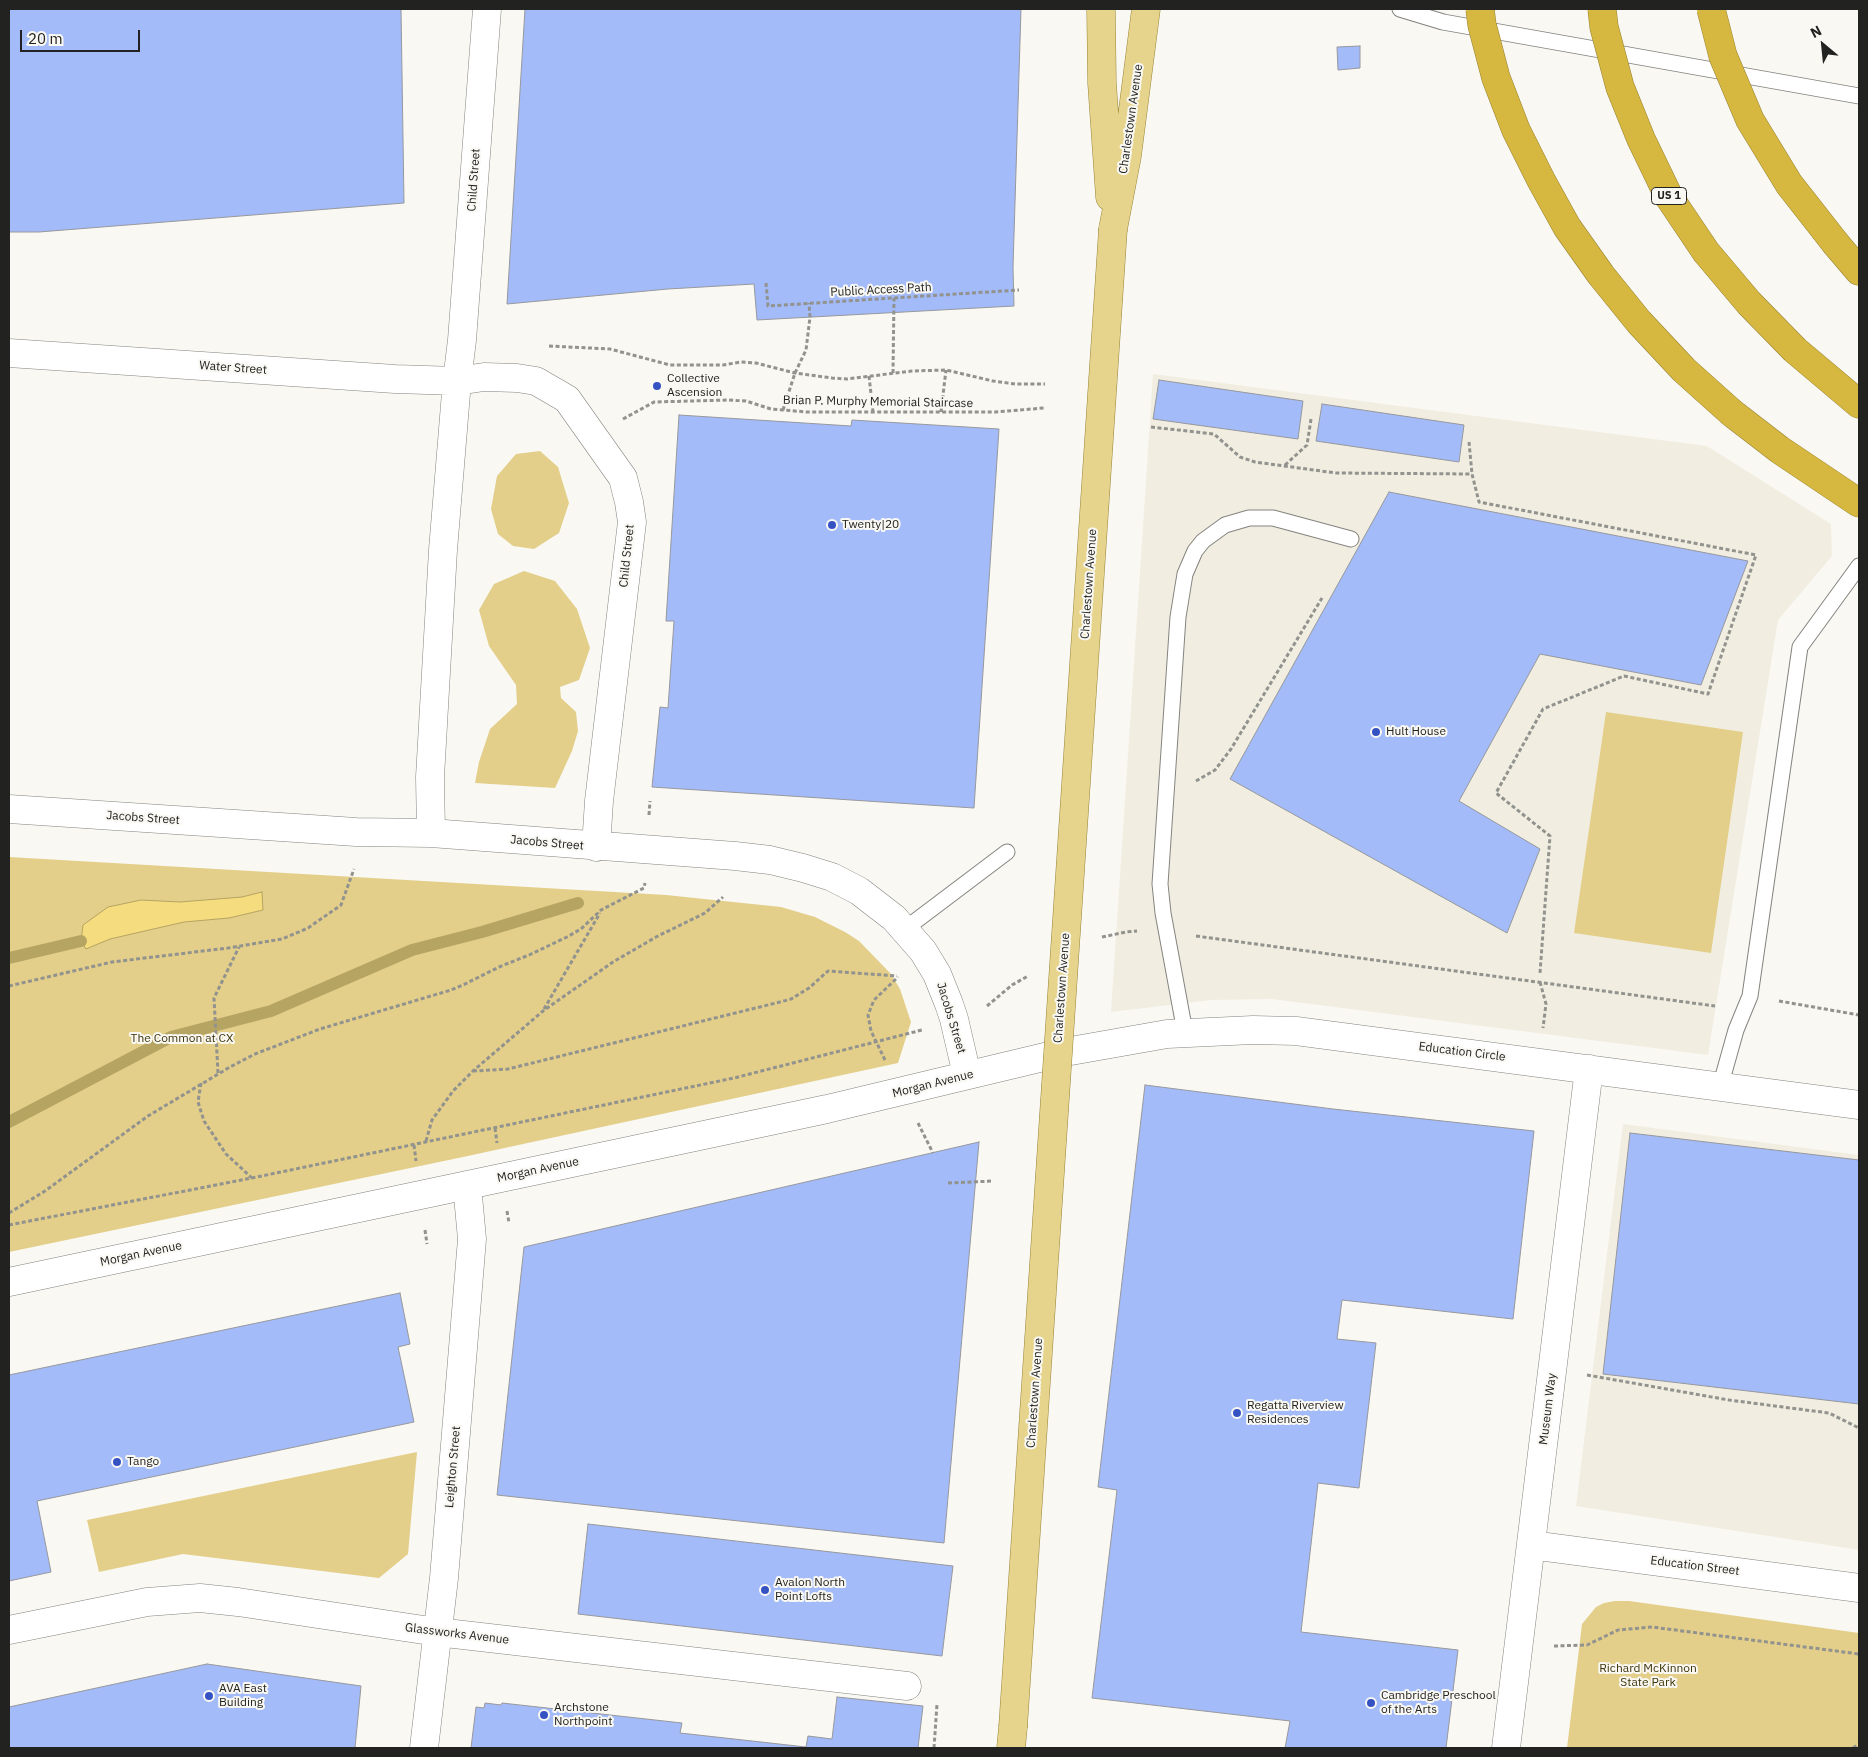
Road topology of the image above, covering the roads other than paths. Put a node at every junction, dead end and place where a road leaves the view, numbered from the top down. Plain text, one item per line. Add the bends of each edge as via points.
1 (486, 9) edge
2 (1100, 9) edge
3 (1146, 9) edge
4 (1400, 9) edge
5 (1480, 9) edge
6 (1602, 9) edge
7 (1710, 9) edge
8 (1730, 72) junction
9 (1859, 96) edge
10 (1113, 228) junction
11 (1859, 270) edge
12 (9, 353) edge
13 (457, 381) junction
14 (1859, 404) edge
15 (1859, 503) edge
16 (1351, 539) dead end
17 (1859, 566) edge
18 (9, 809) edge
19 (431, 833) junction
20 (596, 847) junction
21 (1007, 852) dead end
22 (905, 929) junction
23 (1186, 1032) junction
24 (1065, 1052) joint
25 (1589, 1069) junction
26 (967, 1075) junction
27 (1720, 1087) junction
28 (1859, 1105) edge
29 (467, 1185) junction
30 (9, 1282) edge
31 (1531, 1545) junction
32 (1859, 1588) edge
33 (9, 1630) edge
34 (437, 1632) junction
35 (907, 1686) dead end
36 (1012, 1738) edge
37 (424, 1748) edge
38 (1506, 1748) edge

1 - 13 street, Child Street
2 - 10 main road, Charlestown Avenue
3 - 10 main road, Charlestown Avenue via 1127,156
4 - 8 lane via 1443,22
5 - 15 highway, bridge via 1496,78 1516,130 1567,227 1601,275 1684,370 1732,413
6 - 14 highway, US 1, bridge via 1620,88 1669,197 1706,252 1749,303 1795,350
7 - 8 highway, bridge
8 - 9 lane
8 - 11 highway, bridge via 1750,120 1789,184
10 - 36 main road, Charlestown Avenue, bridge
12 - 13 street, Water Street
13 - 19 street, Child Street via 443,550 430,777
13 - 20 street, Child Street via 484,377 517,378 536,381 555,391 567,399 623,478 632,522
16 - 23 lane via 1273,518 1249,518 1225,526 1203,541 1190,562 1182,585 1160,870 1161,898
17 - 27 lane via 1800,647 1750,996 1736,1030
18 - 19 street, Jacobs Street via 356,832
19 - 20 street, Jacobs Street
20 - 22 street, Jacobs Street via 735,856 803,868 832,877 859,891
21 - 22 lane
22 - 26 street, Jacobs Street via 923,951 943,988
23 - 24 street, Education Circle
23 - 25 street, Education Circle via 1296,1031
24 - 26 street, Morgan Avenue
25 - 27 street, Education Circle
25 - 31 street, Museum Way
26 - 29 street, Morgan Avenue via 827,1109
27 - 28 street, Education Circle
29 - 30 street, Morgan Avenue
29 - 34 street, Leighton Street via 472,1239
31 - 32 street, Education Street
31 - 38 street, Museum Way
33 - 34 street, Glassworks Avenue via 146,1602 200,1598
34 - 35 street, Glassworks Avenue
34 - 37 street, Leighton Street

